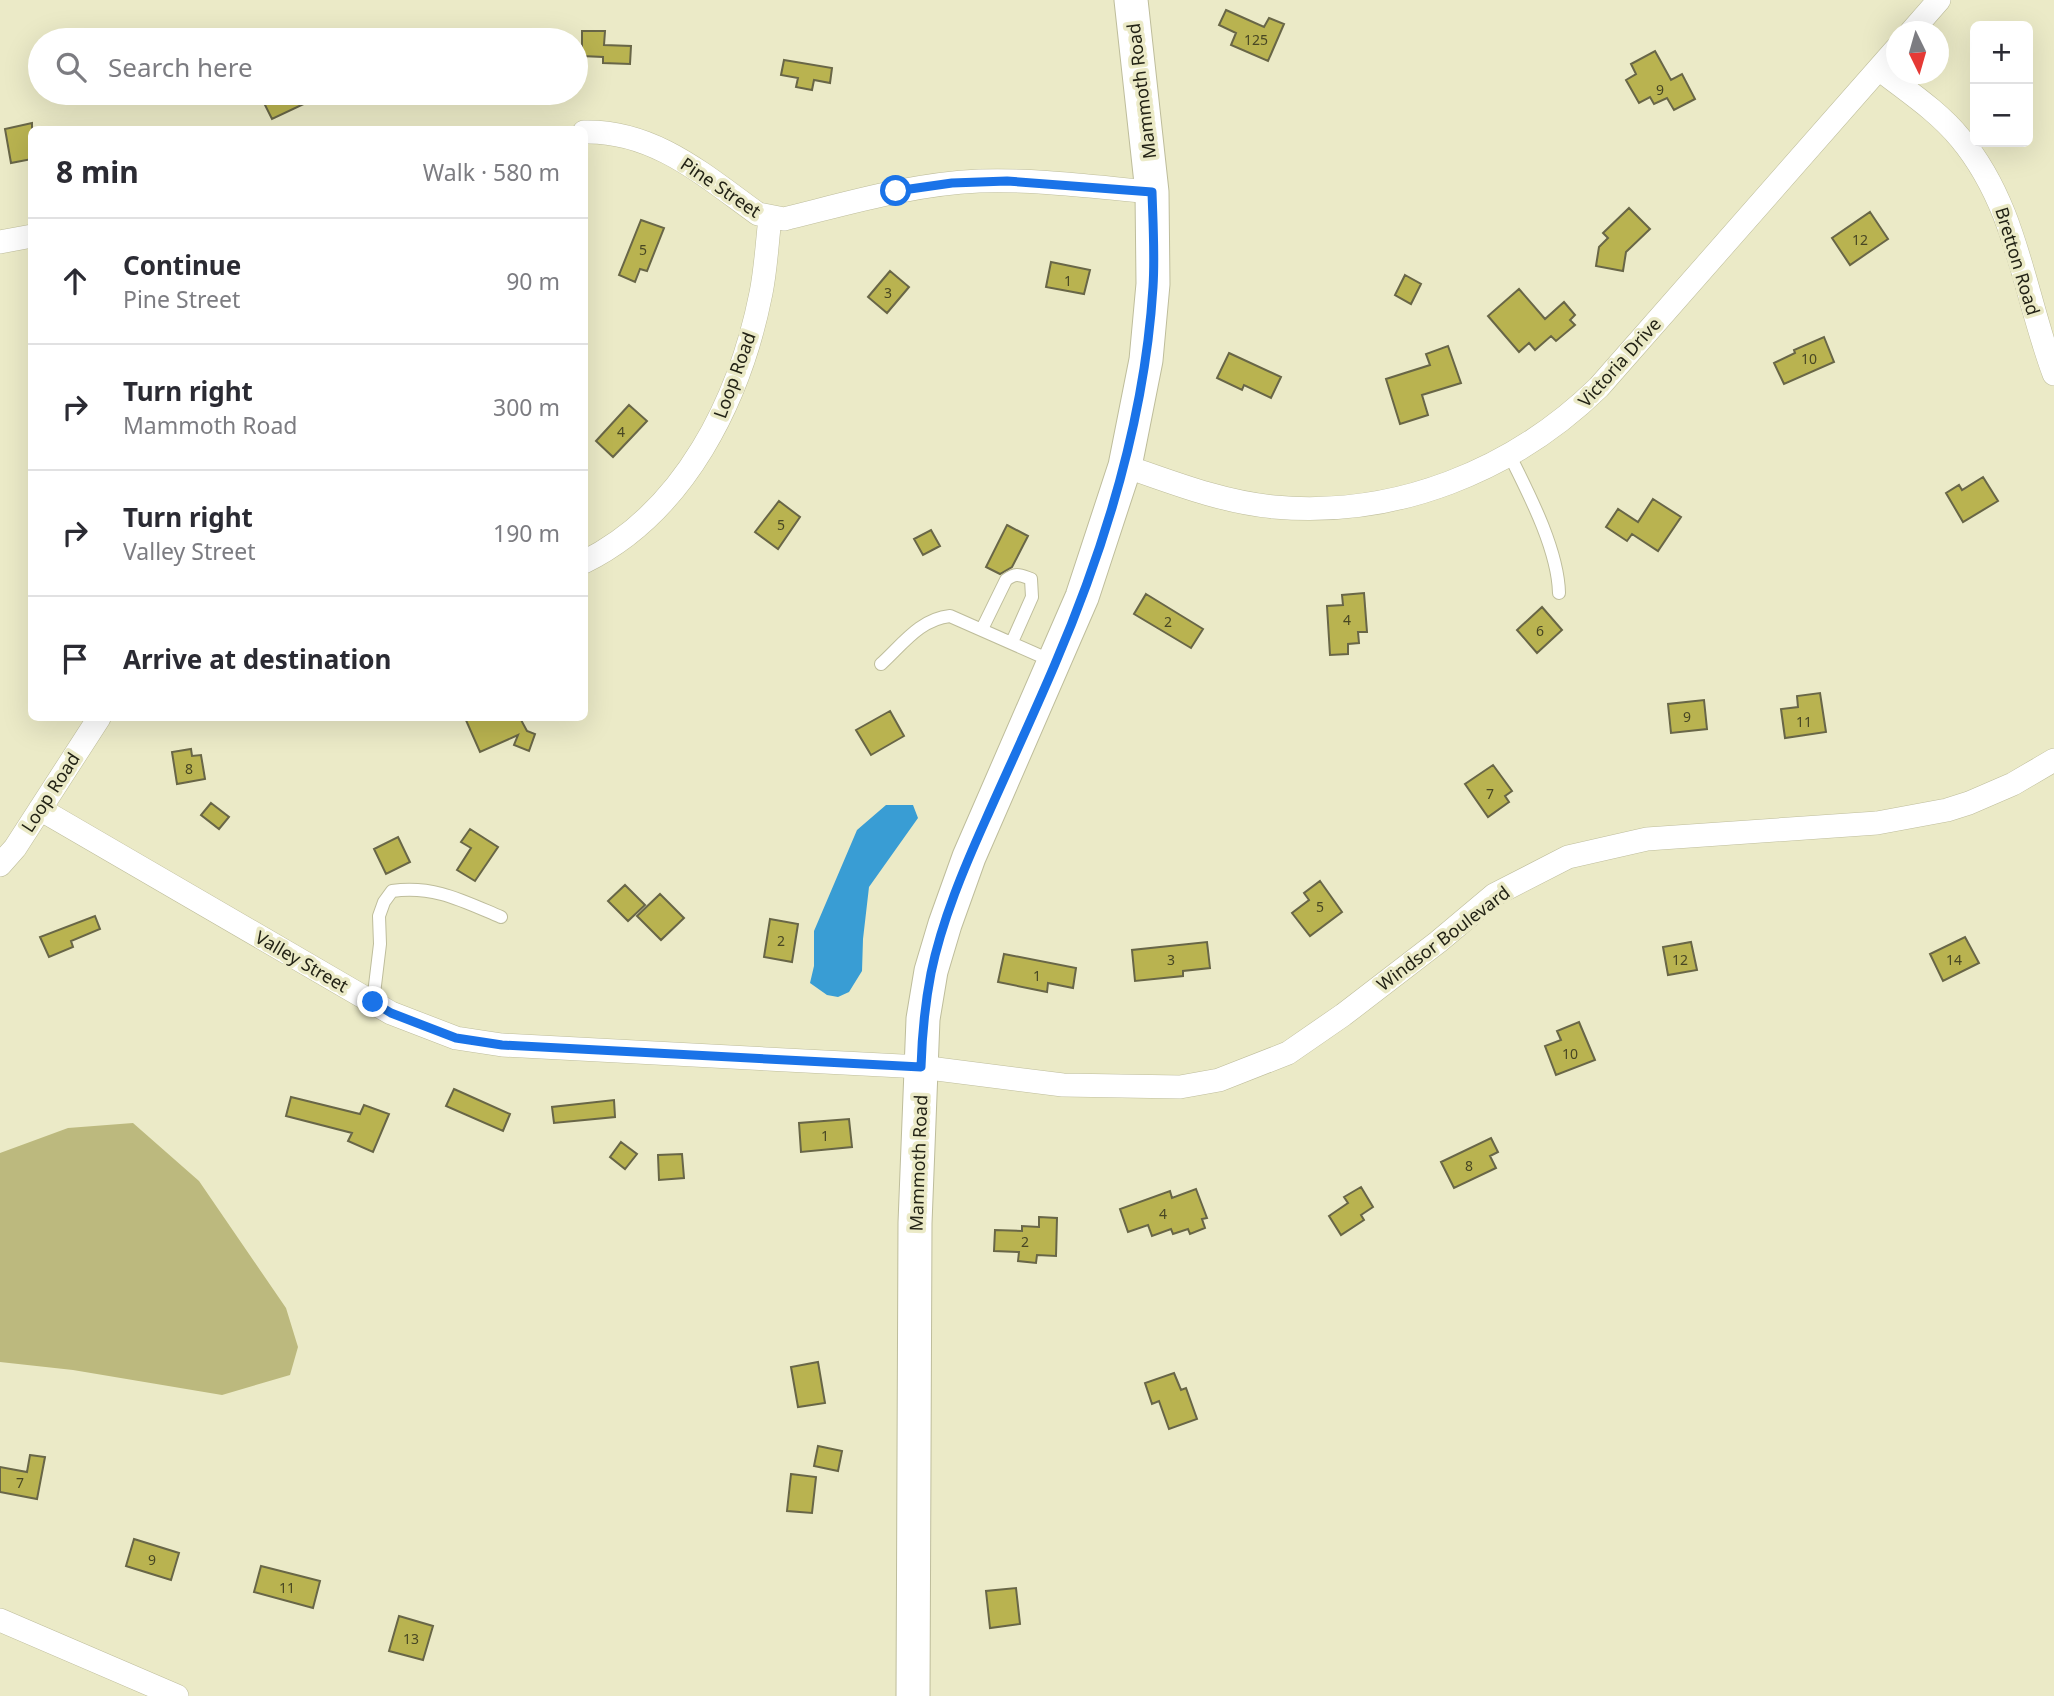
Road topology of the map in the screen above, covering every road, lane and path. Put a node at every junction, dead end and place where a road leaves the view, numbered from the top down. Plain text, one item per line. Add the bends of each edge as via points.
1 (1131, 0) edge
2 (1939, 0) edge
3 (1921, 21) edge
4 (1886, 61) edge
5 (1879, 69) junction
6 (588, 132) edge
7 (1152, 192) junction
8 (770, 218) junction
9 (28, 237) edge
10 (0, 243) edge
11 (2054, 374) edge
12 (1510, 456) junction
13 (1125, 466) junction
14 (588, 560) edge
15 (1559, 593) dead end
16 (982, 629) junction
17 (1012, 642) junction
18 (1055, 663) junction
19 (881, 664) dead end
20 (97, 721) edge
21 (2054, 760) edge
22 (40, 809) junction
23 (0, 865) edge
24 (501, 917) dead end
25 (373, 1002) junction
26 (921, 1067) junction
27 (0, 1620) edge
28 (177, 1696) edge
29 (913, 1696) edge

1 - 7 main road, Mammoth Road
2 - 3 street
4 - 5 street, Victoria Drive
5 - 11 street, Bretton Road via 1941,118 1975,156 1989,180 2010,226
5 - 12 street, Victoria Drive via 1599,387 1573,413
6 - 8 street, Pine Street via 629,137 669,152
7 - 8 street, Pine Street via 979,181 896,191 784,219
7 - 13 main road, Mammoth Road via 1150,326
8 - 14 street, Loop Road via 755,315 736,379 712,432 658,508 630,535
9 - 10 street
12 - 13 street, Victoria Drive via 1422,492 1312,508 1273,507 1202,493
12 - 15 lane via 1532,500 1559,576
13 - 18 main road, Mammoth Road
16 - 17 lane
16 - 17 lane via 1006,580 1019,574 1031,579 1032,597
16 - 19 lane via 950,616 936,617
17 - 18 lane
18 - 26 main road, Mammoth Road via 944,924 923,1019
20 - 22 street, Loop Road
21 - 26 street, Windsor Boulevard via 2013,784 1947,810 1875,823 1647,839 1568,857 1494,895 1298,1047 1219,1080 1180,1087 1063,1085
22 - 23 street, Loop Road
22 - 25 street, Valley Street
24 - 25 lane via 440,891 392,891 379,916
25 - 26 street, Valley Street via 456,1038 502,1045
26 - 29 main road, Mammoth Road via 915,1223
27 - 28 street

